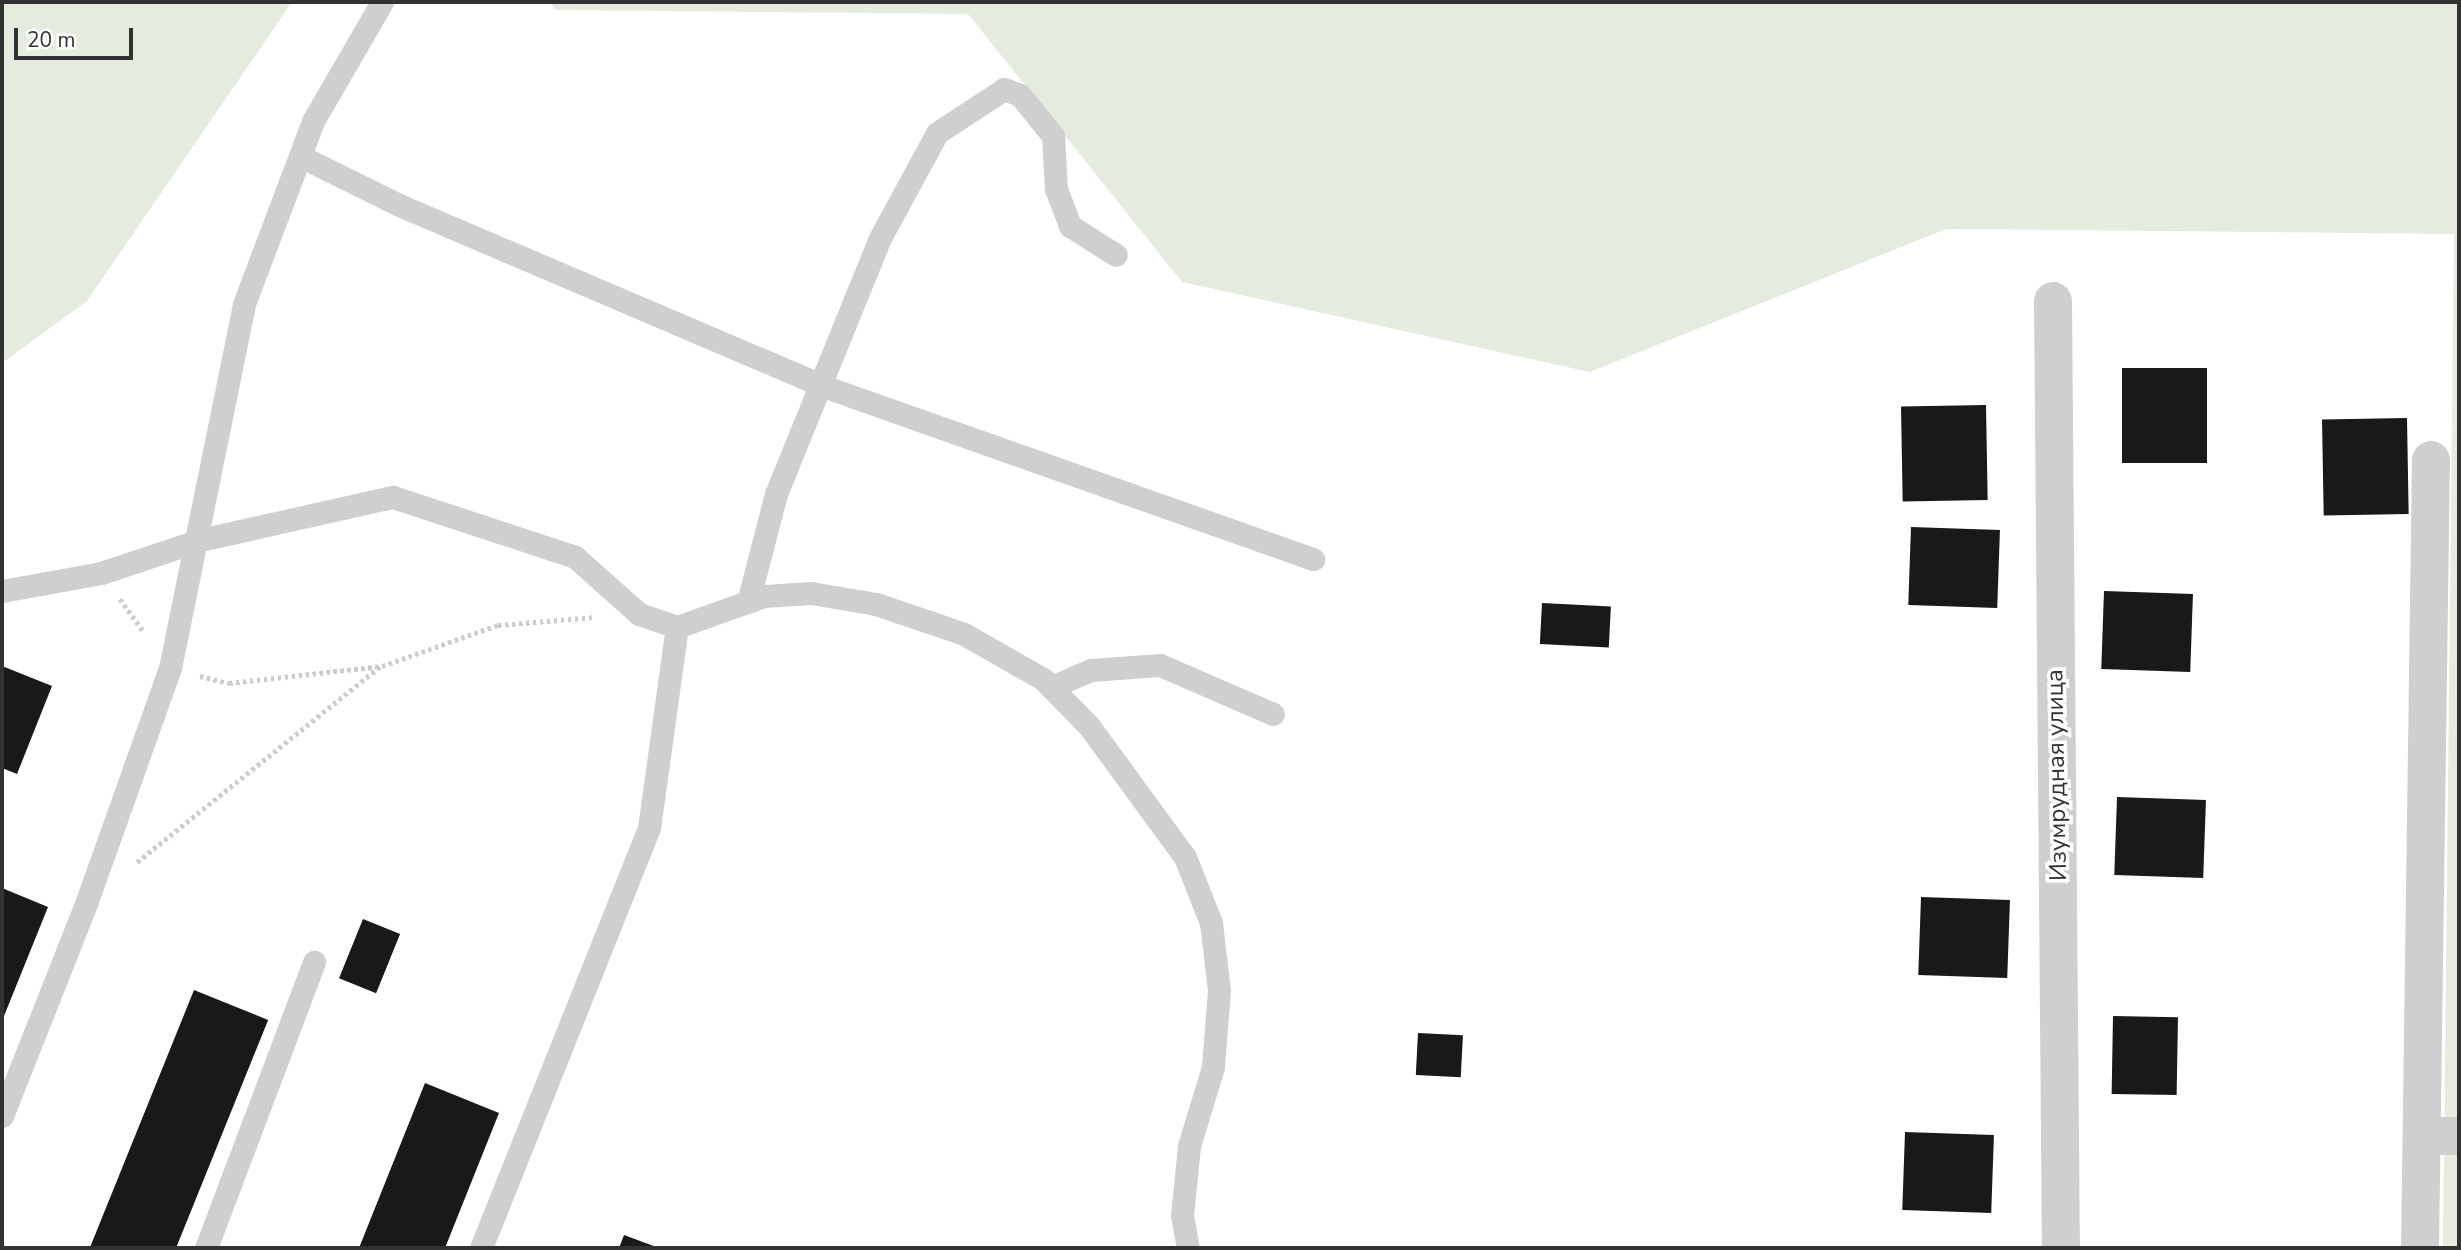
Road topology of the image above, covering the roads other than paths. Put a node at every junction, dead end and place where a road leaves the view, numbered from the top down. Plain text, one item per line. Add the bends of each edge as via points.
1 (382, 2) edge
2 (300, 156) junction
3 (1116, 255) dead end
4 (2053, 301) dead end
5 (820, 385) junction
6 (2431, 460) dead end
7 (200, 540) junction
8 (1313, 559) dead end
9 (2, 591) edge
10 (748, 602) junction
11 (677, 626) junction
12 (2444, 681) edge
13 (1051, 687) junction
14 (1273, 714) dead end
15 (314, 962) dead end
16 (2, 1116) edge
17 (2441, 1136) edge
18 (206, 1248) edge
19 (481, 1248) edge
20 (1188, 1248) edge
21 (2062, 1248) edge
22 (2420, 1248) edge

1 - 2 lane via 313,121
2 - 5 lane via 400,205
2 - 7 lane via 244,304
3 - 5 lane via 1070,226 1056,189 1053,136 1020,95 1004,89 937,133 880,238
4 - 21 street, Изумрудная улица
5 - 8 lane
5 - 10 lane via 776,494
6 - 12 street
7 - 9 lane via 101,573
7 - 11 lane via 393,497 575,557 639,614
7 - 16 lane via 170,668 88,901
10 - 11 lane
10 - 13 lane via 811,593 876,604 964,634
11 - 19 lane via 649,828
12 - 17 street
13 - 14 lane via 1091,670 1160,665
13 - 20 lane via 1089,726 1185,858 1211,923 1219,990 1213,1067 1189,1146 1182,1215
15 - 18 lane
17 - 22 street

